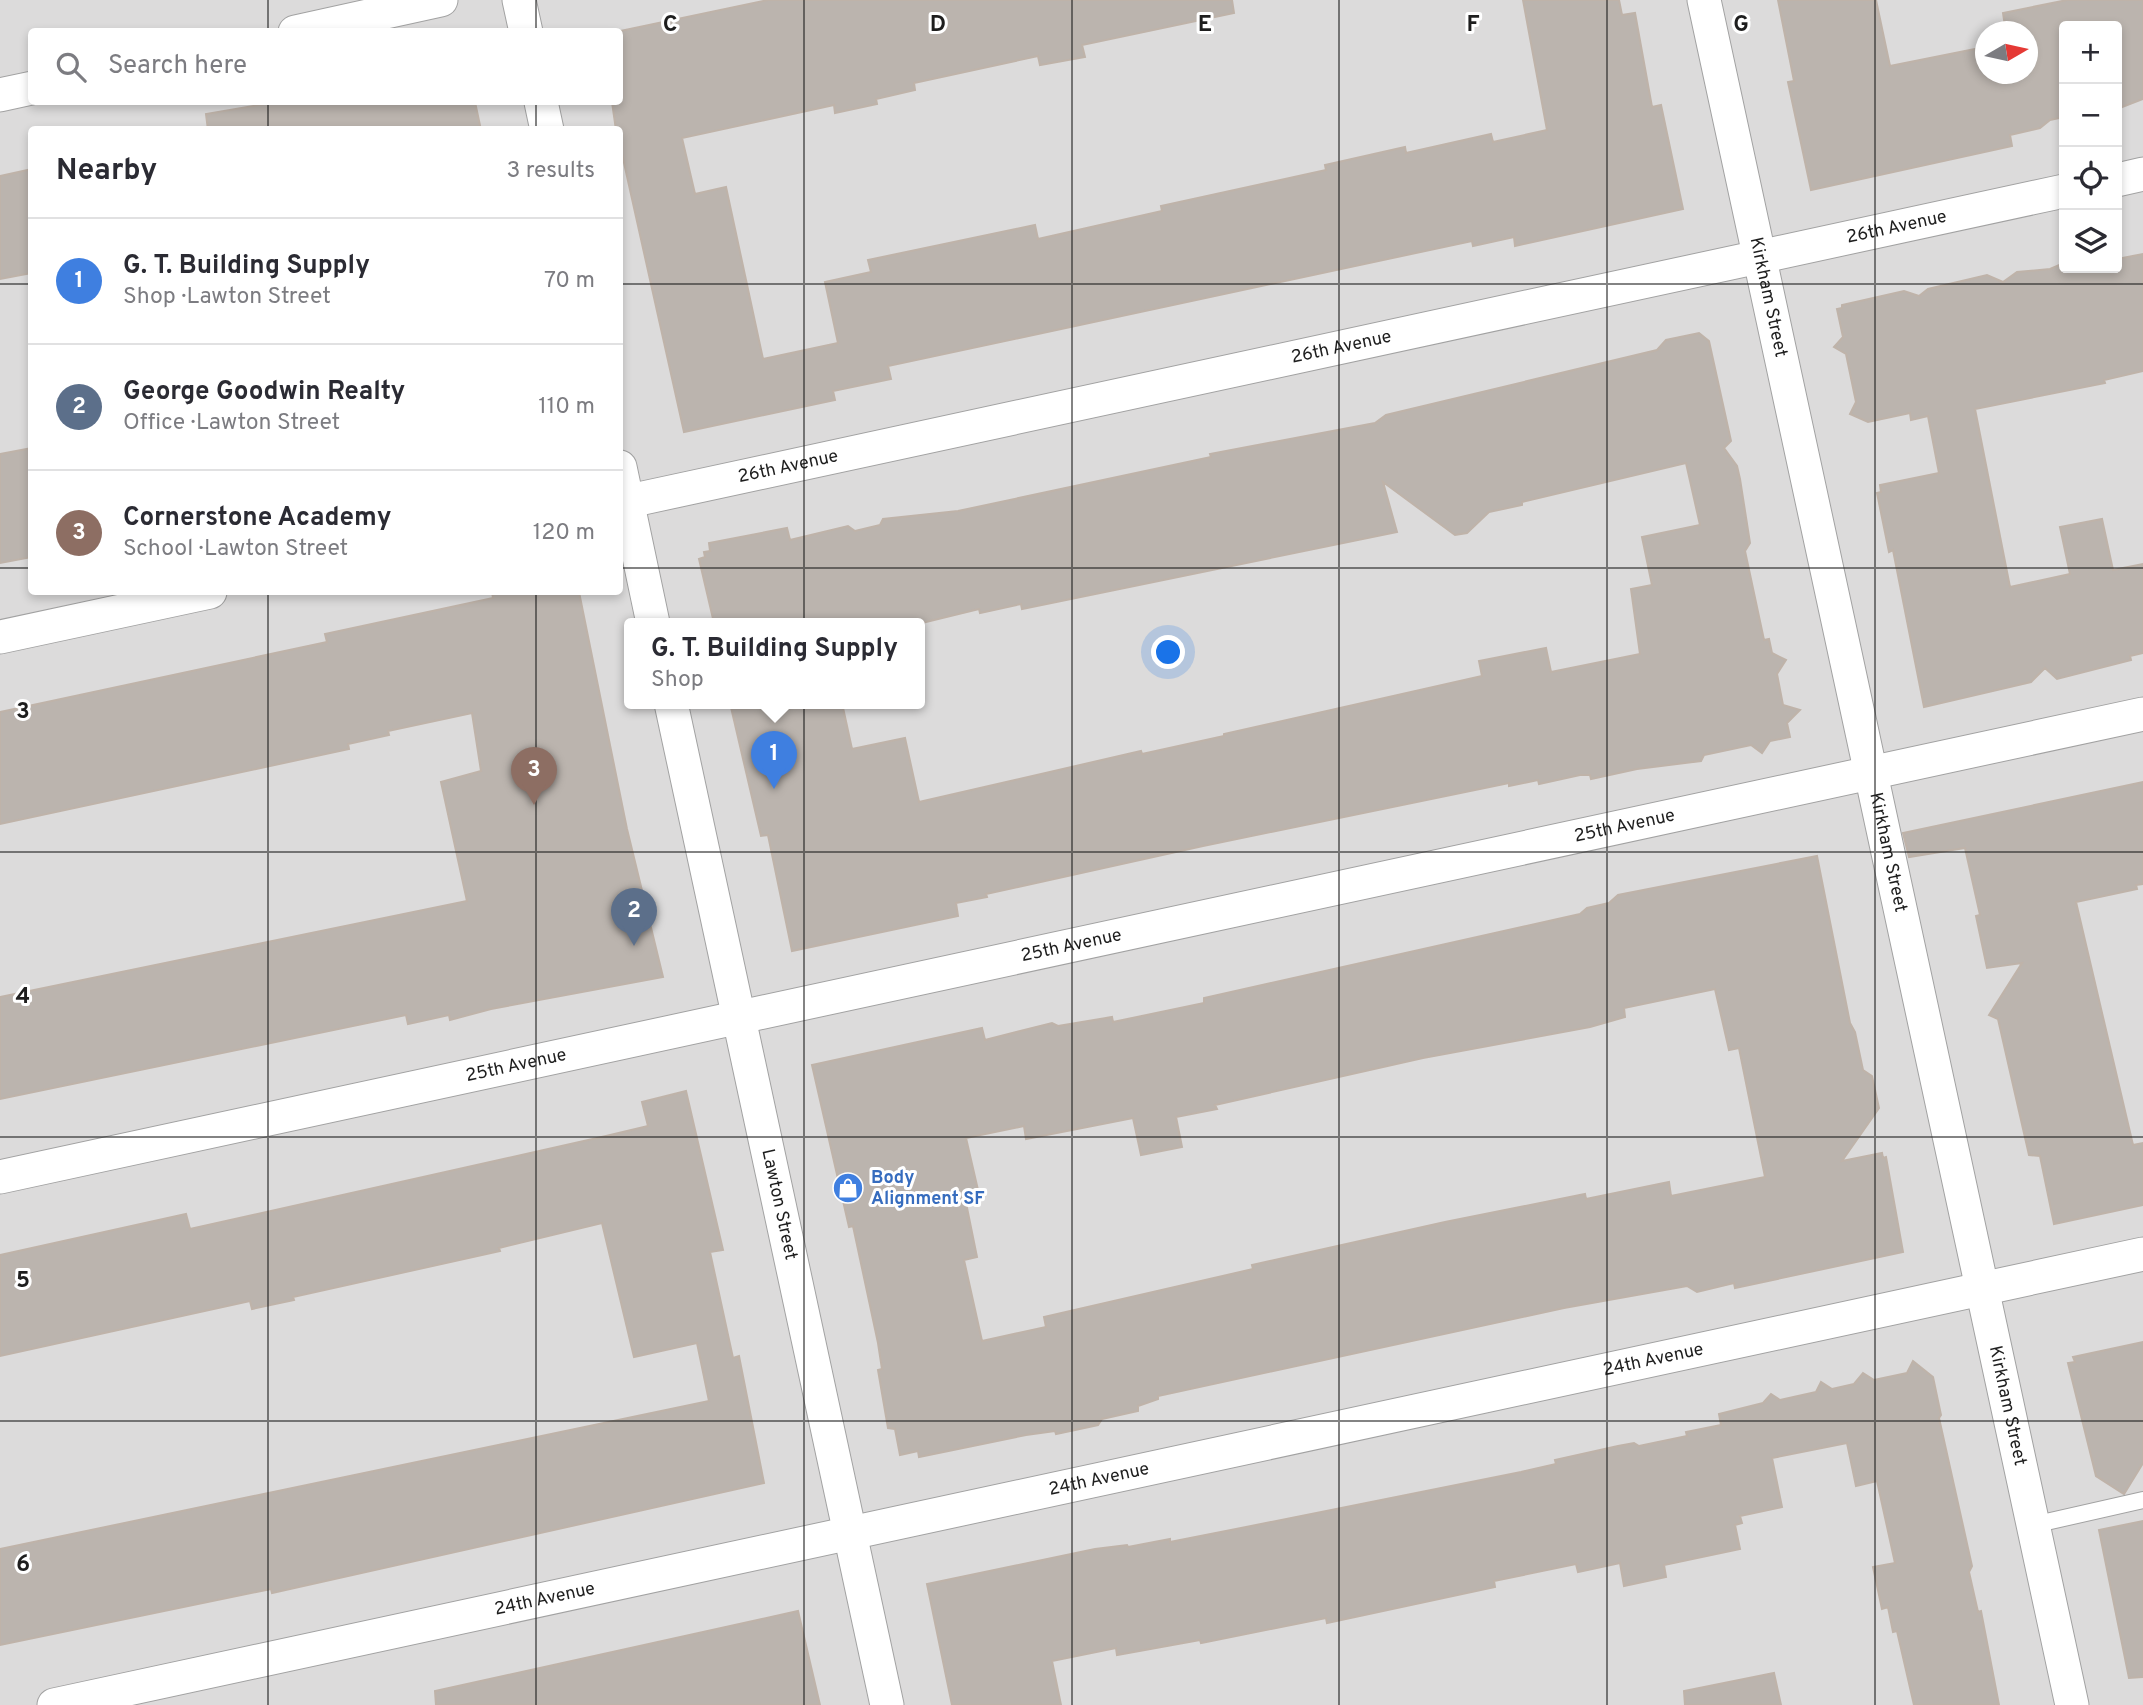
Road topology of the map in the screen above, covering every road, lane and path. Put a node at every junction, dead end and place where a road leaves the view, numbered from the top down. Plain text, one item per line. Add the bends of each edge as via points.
1 (441, 0) edge
2 (519, 0) edge
3 (1704, 0) edge
4 (313, 28) edge
5 (525, 28) edge
6 (28, 89) edge
7 (0, 95) edge
8 (542, 105) edge
9 (546, 126) edge
10 (2143, 174) edge
11 (2122, 179) edge
12 (2059, 192) edge
13 (1759, 257) junction
14 (623, 502) edge
15 (196, 595) edge
16 (652, 618) edge
17 (0, 637) edge
18 (672, 709) edge
19 (2143, 714) edge
20 (1871, 773) junction
21 (739, 1017) junction
22 (0, 1177) edge
23 (2143, 1254) edge
24 (1982, 1289) junction
25 (2143, 1500) edge
26 (2033, 1525) junction
27 (850, 1533) junction
28 (54, 1705) edge
29 (887, 1705) edge
30 (2072, 1705) edge

1 - 4 street
2 - 5 street
3 - 13 street, Kirkham Street
6 - 7 street
8 - 9 street
10 - 11 street
12 - 13 street, 26th Avenue
13 - 14 street, 26th Avenue
13 - 20 street, Kirkham Street
14 - 16 street
15 - 17 street
18 - 21 street, Lawton Street
19 - 20 street, 25th Avenue
20 - 21 street, 25th Avenue
20 - 24 street, Kirkham Street
21 - 22 street, 25th Avenue
21 - 27 street, Lawton Street
23 - 24 street, 24th Avenue
24 - 26 street, Kirkham Street
24 - 27 street, 24th Avenue
25 - 26 lane
26 - 30 street, Kirkham Street
27 - 28 street, 24th Avenue
27 - 29 street, Lawton Street

